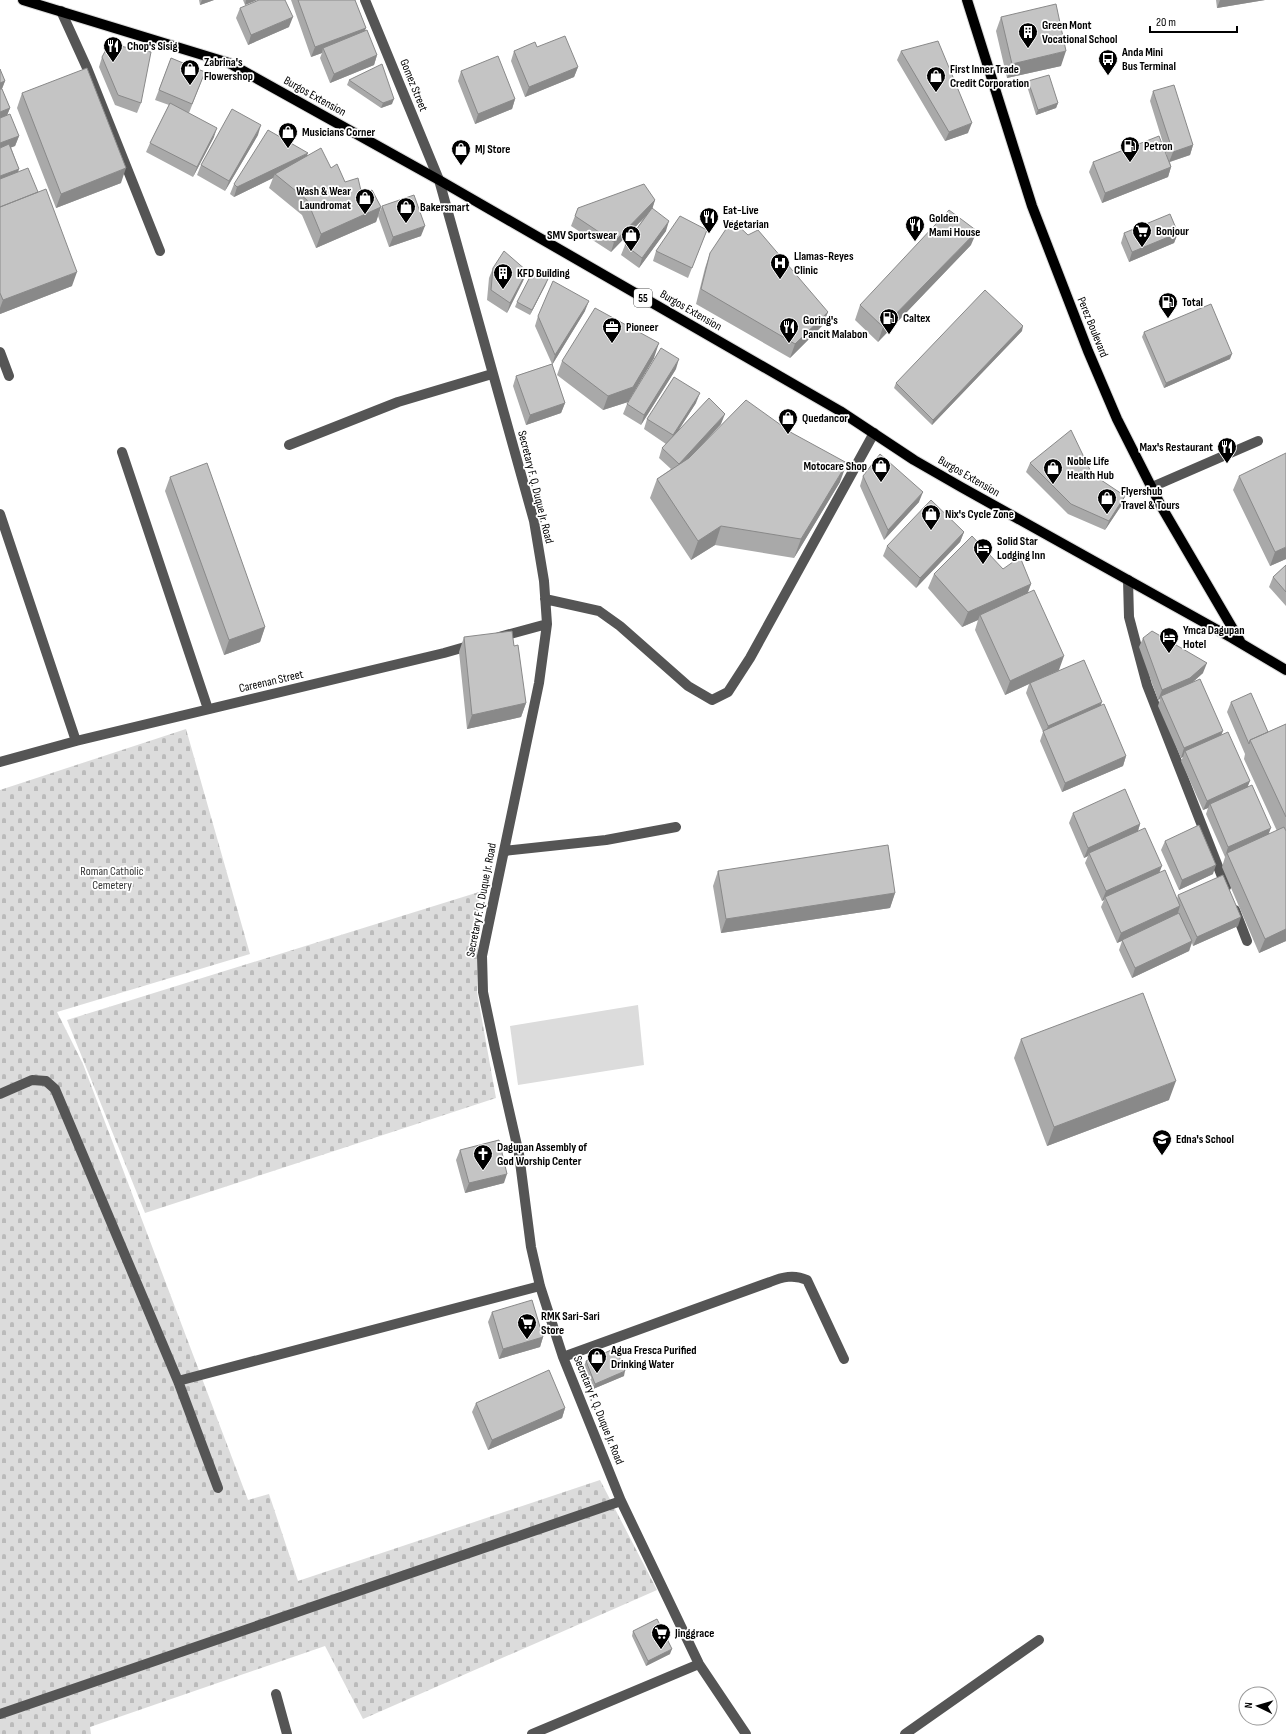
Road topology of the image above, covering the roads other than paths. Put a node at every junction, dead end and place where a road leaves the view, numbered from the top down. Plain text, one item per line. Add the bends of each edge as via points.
1 (24, 0) edge
2 (365, 0) edge
3 (967, 0) edge
4 (61, 11) junction
5 (439, 180) junction
6 (160, 251) dead end
7 (0, 352) edge
8 (492, 374) junction
9 (9, 376) dead end
10 (874, 432) junction
11 (1258, 440) dead end
12 (289, 445) dead end
13 (122, 452) dead end
14 (1152, 487) junction
15 (0, 514) edge
16 (1128, 580) junction
17 (545, 599) junction
18 (547, 624) junction
19 (1241, 643) junction
20 (1286, 670) edge
21 (208, 709) junction
22 (76, 741) junction
23 (0, 762) edge
24 (676, 827) dead end
25 (504, 851) junction
26 (1247, 941) dead end
27 (0, 1094) edge
28 (540, 1286) junction
29 (563, 1357) junction
30 (844, 1359) dead end
31 (178, 1381) junction
32 (218, 1488) dead end
33 (621, 1501) junction
34 (1039, 1640) dead end
35 (698, 1664) junction
36 (276, 1694) dead end
37 (0, 1714) edge
38 (287, 1734) edge
39 (532, 1734) edge
40 (746, 1734) edge
41 (905, 1734) edge

1 - 4 main road, Burgos Extension / 55
2 - 5 street, Gomez Street
3 - 14 main road, Perez Boulevard via 1032,206 1112,405
4 - 5 main road, Burgos Extension / 55 via 229,63
4 - 6 street via 87,68
5 - 8 street, Secretary F. Q. Duque Jr. Road
5 - 10 main road, Burgos Extension / 55
7 - 9 street
8 - 12 street via 398,402
8 - 17 street, Secretary F. Q. Duque Jr. Road via 534,521
10 - 16 main road, Burgos Extension / 55 via 934,472
10 - 17 street via 750,658 728,692 712,700 688,686 620,626 599,611
11 - 14 street
13 - 21 street
14 - 19 main road, Perez Boulevard
15 - 22 street
16 - 19 main road, Burgos Extension / 55
16 - 26 street via 1129,617 1148,685
17 - 18 street, Secretary F. Q. Duque Jr. Road
18 - 21 street, Careenan Street via 444,653
18 - 25 street, Secretary F. Q. Duque Jr. Road via 539,683
19 - 20 main road, 55
21 - 22 street, Careenan Street
22 - 23 street, Careenan Street
24 - 25 street via 606,840
25 - 28 street, Secretary F. Q. Duque Jr. Road via 482,956 484,992 519,1154 530,1247
27 - 31 street via 32,1080 46,1081 55,1089
28 - 29 street, Secretary F. Q. Duque Jr. Road
28 - 31 street
29 - 30 street via 783,1277 793,1277 807,1280
29 - 33 street, Secretary F. Q. Duque Jr. Road
31 - 32 street
33 - 35 street, Secretary F. Q. Duque Jr. Road
33 - 37 street
34 - 41 street
35 - 39 street
35 - 40 street, Secretary F. Q. Duque Jr. Road
36 - 38 street

